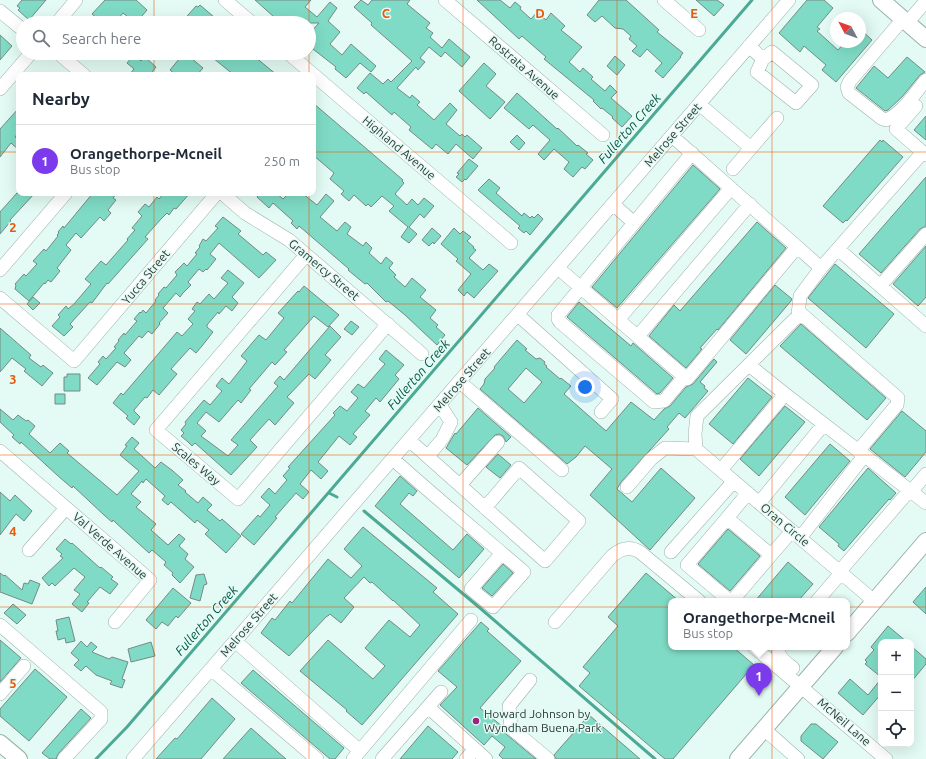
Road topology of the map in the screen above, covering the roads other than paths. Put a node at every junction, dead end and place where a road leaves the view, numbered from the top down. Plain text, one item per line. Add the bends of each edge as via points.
1 (76, 0) edge
2 (225, 0) edge
3 (445, 0) edge
4 (664, 0) edge
5 (789, 0) edge
6 (881, 0) edge
7 (926, 0) edge
8 (0, 11) edge
9 (63, 16) edge
10 (244, 16) edge
11 (905, 21) junction
12 (16, 24) edge
13 (699, 30) dead end
14 (926, 39) edge
15 (749, 46) junction
16 (763, 59) dead end
17 (26, 60) edge
18 (66, 60) edge
19 (296, 60) edge
20 (80, 72) edge
21 (310, 72) edge
22 (316, 77) edge
23 (926, 80) edge
24 (0, 89) edge
25 (926, 94) edge
26 (699, 104) junction
27 (778, 118) dead end
28 (603, 135) dead end
29 (672, 136) junction
30 (751, 148) junction
31 (692, 153) junction
32 (924, 153) edge
33 (733, 169) dead end
34 (731, 188) junction
35 (63, 196) edge
36 (214, 196) edge
37 (225, 196) edge
38 (613, 204) junction
39 (750, 204) junction
40 (634, 223) junction
41 (926, 234) edge
42 (511, 243) dead end
43 (797, 247) junction
44 (838, 249) junction
45 (306, 255) junction
46 (558, 268) junction
47 (821, 268) junction
48 (0, 270) edge
49 (880, 286) junction
50 (581, 287) junction
51 (0, 298) edge
52 (798, 311) junction
53 (518, 315) junction
54 (618, 320) junction
55 (924, 321) edge
56 (388, 324) junction
57 (638, 336) junction
58 (422, 354) dead end
59 (749, 365) junction
60 (684, 376) junction
61 (460, 382) junction
62 (785, 394) junction
63 (440, 405) junction
64 (601, 412) dead end
65 (824, 424) junction
66 (409, 440) junction
67 (498, 442) dead end
68 (696, 449) junction
69 (0, 451) edge
70 (861, 453) junction
71 (428, 456) junction
72 (393, 459) junction
73 (562, 470) dead end
74 (721, 470) junction
75 (926, 474) edge
76 (734, 481) junction
77 (460, 485) junction
78 (627, 487) dead end
79 (910, 491) junction
80 (748, 493) junction
81 (759, 503) junction
82 (926, 503) edge
83 (66, 508) junction
84 (486, 508) junction
85 (727, 518) junction
86 (796, 534) junction
87 (926, 541) edge
88 (29, 550) dead end
89 (502, 552) dead end
90 (671, 552) dead end
91 (771, 555) junction
92 (841, 572) junction
93 (695, 598) edge
94 (727, 598) edge
95 (734, 598) edge
96 (819, 598) edge
97 (874, 601) junction
98 (471, 620) dead end
99 (115, 622) dead end
100 (555, 622) dead end
101 (0, 625) edge
102 (850, 629) edge
103 (236, 641) junction
104 (758, 650) edge
105 (777, 650) edge
106 (832, 650) edge
107 (24, 666) dead end
108 (211, 670) junction
109 (530, 680) dead end
110 (804, 683) junction
111 (441, 692) dead end
112 (0, 694) edge
113 (428, 707) junction
114 (764, 730) junction
115 (0, 743) edge
116 (475, 749) junction
117 (356, 755) edge
118 (20, 759) edge
119 (64, 759) edge
120 (133, 759) edge
121 (316, 759) edge
122 (382, 759) edge
123 (466, 759) edge
124 (486, 759) edge
125 (548, 759) edge
126 (738, 759) edge
127 (798, 759) edge
128 (886, 759) edge

1 - 9 street
2 - 10 street
3 - 28 street, Rostrata Avenue
4 - 13 street
5 - 15 street, Melrose Street
6 - 11 main road
7 - 11 street
8 - 12 street
11 - 14 main road
11 - 23 street via 850,81 847,89 886,120 893,117
15 - 16 street
15 - 26 street, Melrose Street
17 - 24 street
18 - 20 street
19 - 21 street, Highland Avenue
22 - 42 street, Highland Avenue
25 - 32 street via 896,129
26 - 29 street, Melrose Street
26 - 30 street
27 - 30 street
29 - 31 street
29 - 38 street, Melrose Street
30 - 33 street
31 - 34 street
31 - 40 street
32 - 44 street
34 - 39 street
34 - 54 street
35 - 48 street
36 - 51 street, Yucca Street via 74,361
37 - 45 street, Gramercy Street via 245,213 278,232
38 - 40 street
38 - 46 street, Melrose Street
39 - 43 street
39 - 57 street
40 - 50 street
41 - 49 street
43 - 47 street
43 - 60 street via 687,379
44 - 47 street
44 - 49 street
45 - 56 street, Gramercy Street
45 - 56 street, Scales Way via 156,430 238,499
46 - 50 street
46 - 53 street, Melrose Street
47 - 52 street via 800,296
49 - 55 street
50 - 54 street
50 - 60 street via 558,315 558,319 566,327 654,402 664,401
52 - 59 street via 798,316
52 - 70 street via 898,398 897,405
53 - 61 street, Melrose Street
53 - 64 street via 612,399
54 - 57 street
56 - 58 street, Gramercy Street
57 - 60 street
59 - 62 street
59 - 68 street via 698,416
61 - 63 street, Melrose Street
61 - 73 street
62 - 65 street
62 - 74 street
63 - 66 street, Melrose Street
63 - 71 street via 451,422 442,440
65 - 70 street
65 - 81 street
66 - 71 street
66 - 72 street, Melrose Street
67 - 77 street
68 - 74 street, Oran Circle
68 - 78 street via 666,448 652,459
69 - 83 street, Val Verde Avenue
70 - 79 street
70 - 86 street
71 - 77 street
72 - 89 street
72 - 103 street, Melrose Street
74 - 76 street, Oran Circle
75 - 79 street
76 - 80 street, Oran Circle
76 - 90 street
77 - 84 street
79 - 82 street
79 - 92 street
80 - 81 street, Oran Circle
80 - 85 street
81 - 86 street, Oran Circle
83 - 88 street, Val Verde Avenue
83 - 99 street, Val Verde Avenue via 150,580
84 - 84 street via 545,561 579,521 519,468
85 - 91 street
85 - 94 street via 687,565
86 - 91 street
86 - 92 street, Oran Circle
87 - 97 main road
91 - 95 street
92 - 96 street
92 - 97 street, Oran Circle
93 - 100 street via 640,552 634,548 626,548 612,556
97 - 102 main road
98 - 117 street
101 - 119 street via 101,712 101,718
103 - 108 street, Melrose Street
103 - 117 street
104 - 110 street
105 - 110 street
106 - 110 main road
107 - 112 street
108 - 120 street, Melrose Street
108 - 121 street
109 - 125 street via 508,706 511,728
110 - 114 main road
110 - 128 street, McNeil Lane
111 - 113 street
113 - 116 street
113 - 122 street
114 - 126 main road
114 - 127 street
115 - 118 main road
116 - 123 street
116 - 124 street

